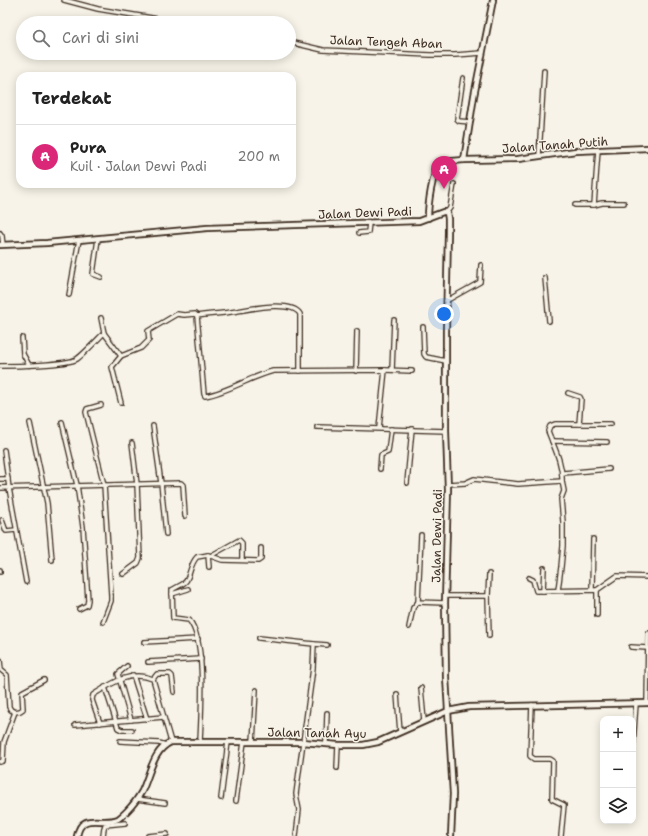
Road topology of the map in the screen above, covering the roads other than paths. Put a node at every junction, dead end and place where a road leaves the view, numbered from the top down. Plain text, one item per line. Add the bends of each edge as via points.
1 (64, 0) edge
2 (493, 0) edge
3 (137, 16) edge
4 (296, 44) edge
5 (482, 52) junction
6 (544, 71) dead end
7 (463, 78) dead end
8 (470, 122) junction
9 (648, 148) edge
10 (598, 150) junction
11 (539, 156) junction
12 (464, 160) junction
13 (454, 184) dead end
14 (624, 203) dead end
15 (575, 205) dead end
16 (594, 205) junction
17 (447, 212) junction
18 (428, 218) junction
19 (369, 223) junction
20 (0, 233) edge
21 (359, 234) dead end
22 (98, 239) junction
23 (79, 240) junction
24 (2, 245) edge
25 (481, 265) dead end
26 (101, 277) dead end
27 (545, 278) dead end
28 (69, 294) dead end
29 (446, 300) junction
30 (197, 316) junction
31 (101, 318) dead end
32 (394, 320) dead end
33 (549, 321) dead end
34 (424, 327) dead end
35 (357, 331) dead end
36 (106, 335) junction
37 (22, 338) dead end
38 (121, 356) junction
39 (446, 361) junction
40 (29, 365) junction
41 (0, 366) edge
42 (385, 370) junction
43 (392, 370) junction
44 (300, 371) junction
45 (356, 371) junction
46 (412, 371) dead end
47 (568, 393) dead end
48 (121, 403) dead end
49 (101, 405) dead end
50 (62, 422) dead end
51 (30, 423) dead end
52 (579, 424) junction
53 (611, 424) dead end
54 (153, 426) dead end
55 (317, 427) dead end
56 (379, 428) junction
57 (391, 428) junction
58 (412, 429) junction
59 (446, 431) junction
60 (552, 441) junction
61 (607, 442) dead end
62 (132, 443) dead end
63 (4, 450) dead end
64 (380, 469) dead end
65 (609, 469) dead end
66 (563, 473) junction
67 (0, 479) edge
68 (8, 479) junction
69 (562, 481) junction
70 (161, 483) junction
71 (407, 483) dead end
72 (137, 484) junction
73 (104, 485) junction
74 (77, 486) junction
75 (448, 486) junction
76 (44, 487) junction
77 (0, 488) edge
78 (9, 488) junction
79 (185, 516) dead end
80 (2, 520) dead end
81 (16, 530) junction
82 (166, 534) dead end
83 (421, 535) dead end
84 (593, 539) dead end
85 (261, 548) dead end
86 (210, 555) junction
87 (52, 560) dead end
88 (242, 560) junction
89 (209, 568) dead end
90 (544, 568) dead end
91 (123, 574) dead end
92 (489, 574) dead end
93 (648, 577) edge
94 (529, 578) dead end
95 (26, 582) dead end
96 (188, 589) dead end
97 (592, 589) junction
98 (558, 590) junction
99 (597, 590) junction
100 (544, 591) junction
101 (172, 594) junction
102 (445, 596) junction
103 (488, 596) junction
104 (418, 602) junction
105 (445, 603) junction
106 (79, 608) dead end
107 (597, 615) dead end
108 (103, 622) dead end
109 (409, 627) dead end
110 (648, 633) edge
111 (489, 636) dead end
112 (259, 638) dead end
113 (198, 639) junction
114 (144, 642) dead end
115 (314, 644) junction
116 (327, 645) dead end
117 (631, 648) dead end
118 (647, 648) edge
119 (201, 659) junction
120 (0, 660) edge
121 (148, 662) dead end
122 (127, 666) dead end
123 (133, 675) junction
124 (119, 679) junction
125 (153, 679) junction
126 (44, 680) dead end
127 (105, 687) junction
128 (421, 688) dead end
129 (256, 690) dead end
130 (174, 692) dead end
131 (397, 694) dead end
132 (647, 703) edge
133 (636, 704) junction
134 (532, 705) junction
135 (448, 711) junction
136 (15, 712) junction
137 (327, 713) dead end
138 (635, 716) edge
139 (163, 717) junction
140 (147, 719) junction
141 (131, 720) junction
142 (424, 721) junction
143 (115, 722) junction
144 (100, 723) junction
145 (75, 725) dead end
146 (132, 730) dead end
147 (400, 732) junction
148 (120, 741) dead end
149 (171, 742) junction
150 (200, 742) junction
151 (228, 742) junction
152 (244, 742) junction
153 (253, 742) junction
154 (302, 742) junction
155 (326, 744) junction
156 (166, 745) junction
157 (338, 746) junction
158 (0, 762) edge
159 (337, 768) dead end
160 (221, 798) dead end
161 (137, 799) junction
162 (236, 801) dead end
163 (165, 803) dead end
164 (125, 823) dead end
165 (167, 834) dead end
166 (78, 836) edge
167 (103, 836) edge
168 (148, 836) edge
169 (152, 836) edge
170 (296, 836) edge
171 (451, 836) edge
172 (561, 836) edge

1 - 3 street via 98,10
2 - 5 street
4 - 5 street, Jalan Tengeh Aban via 323,50 430,55
5 - 8 street
6 - 11 street
7 - 8 street via 457,119
8 - 12 street
9 - 10 street, Jalan Tanah Putih
10 - 11 street, Jalan Tanah Putih
10 - 16 street
11 - 12 street, Jalan Tanah Putih
12 - 18 street, Jalan Tanah Putih via 440,162 431,194
13 - 17 street
14 - 16 street
15 - 16 street
17 - 18 street, Jalan Dewi Padi
17 - 29 street, Jalan Dewi Padi
18 - 19 street, Jalan Dewi Padi via 419,221
19 - 21 street via 368,232
19 - 22 street, Jalan Dewi Padi via 208,228
20 - 24 street
22 - 23 street, Jalan Dewi Padi
22 - 26 street via 93,274
23 - 24 street, Jalan Dewi Padi
23 - 28 street
25 - 29 street via 480,282
27 - 33 street
29 - 39 street, Jalan Dewi Padi
30 - 38 street via 177,314 148,331 149,341 143,347
30 - 44 street via 262,307 296,310 300,314
30 - 44 street via 205,396 263,373
31 - 36 street
32 - 43 street
34 - 39 street via 424,354 426,357
35 - 45 street
36 - 38 street
36 - 40 street via 76,359
37 - 40 street via 23,354
38 - 48 street via 112,367
39 - 59 street, Jalan Dewi Padi
40 - 41 street
42 - 43 street
42 - 45 street
42 - 56 street
43 - 46 street
44 - 45 street
47 - 52 street via 581,399
49 - 73 street via 87,409 86,412
50 - 74 street
51 - 76 street
52 - 53 street
52 - 60 street via 550,425 548,431
54 - 70 street
55 - 56 street
56 - 57 street
57 - 58 street
57 - 64 street via 388,452 381,455
58 - 59 street
58 - 71 street
59 - 75 street, Jalan Dewi Padi
60 - 61 street
60 - 66 street
62 - 72 street
63 - 68 street
65 - 66 street
66 - 69 street
67 - 68 street
68 - 78 street
69 - 75 street via 518,484 474,479
69 - 98 street via 563,522
70 - 72 street
70 - 79 street via 182,483
70 - 82 street
72 - 73 street
72 - 91 street via 140,558 138,563
73 - 74 street
73 - 108 street via 111,601
74 - 76 street
74 - 106 street via 83,527 88,600 87,605
75 - 102 street, Jalan Dewi Padi
76 - 78 street
76 - 87 street
77 - 78 street
78 - 81 street
80 - 81 street via 6,531
81 - 95 street
83 - 104 street
84 - 97 street
85 - 88 street via 260,560
86 - 88 street via 222,560
86 - 88 street via 239,540 242,543
86 - 89 street
86 - 101 street via 194,560 187,580 173,589
90 - 100 street
92 - 103 street
93 - 99 street via 617,576
94 - 100 street via 534,581 536,590
96 - 101 street
97 - 98 street
97 - 99 street
98 - 100 street
99 - 107 street
101 - 113 street via 173,618 189,620
102 - 103 street
102 - 105 street, Jalan Dewi Padi
103 - 111 street
104 - 105 street
104 - 109 street via 413,608
105 - 135 street, Jalan Dewi Padi
110 - 118 street
112 - 115 street
113 - 114 street
113 - 119 street
115 - 116 street
115 - 154 street
117 - 118 street
118 - 132 street
119 - 121 street
119 - 150 street
120 - 136 street via 1,670 7,675 9,707
122 - 124 street via 118,673
123 - 124 street
123 - 125 street
123 - 140 street
124 - 127 street
124 - 141 street
125 - 130 street via 157,674 170,674
125 - 139 street
126 - 136 street via 23,691 23,709
127 - 143 street
127 - 144 street via 92,698
128 - 142 street
129 - 153 street
131 - 147 street
132 - 133 street, Jalan Tanah Ayu
133 - 134 street, Jalan Tanah Ayu
133 - 138 street
134 - 135 street, Jalan Tanah Ayu via 477,706
134 - 172 street via 530,756 534,759 550,759 553,762 552,799 564,804
135 - 142 street, Jalan Tanah Ayu
135 - 171 street, Jalan Dewi Padi via 453,794
136 - 158 street via 4,742 3,762
137 - 155 street
139 - 140 street
139 - 149 street
140 - 141 street
141 - 143 street
142 - 147 street, Jalan Tanah Ayu
143 - 144 street
143 - 146 street via 118,729
144 - 145 street
147 - 157 street, Jalan Tanah Ayu via 372,744
148 - 156 street via 159,742
149 - 150 street, Jalan Tanah Ayu
149 - 156 street
150 - 151 street, Jalan Tanah Ayu
151 - 152 street, Jalan Tanah Ayu
151 - 160 street
152 - 153 street, Jalan Tanah Ayu
152 - 162 street
153 - 154 street, Jalan Tanah Ayu
154 - 155 street, Jalan Tanah Ayu
154 - 170 street via 296,794 299,812
155 - 157 street, Jalan Tanah Ayu
156 - 161 street via 158,752
157 - 159 street
161 - 163 street
161 - 166 street via 119,818 83,823
164 - 167 street via 105,825
165 - 169 street
168 - 169 street

